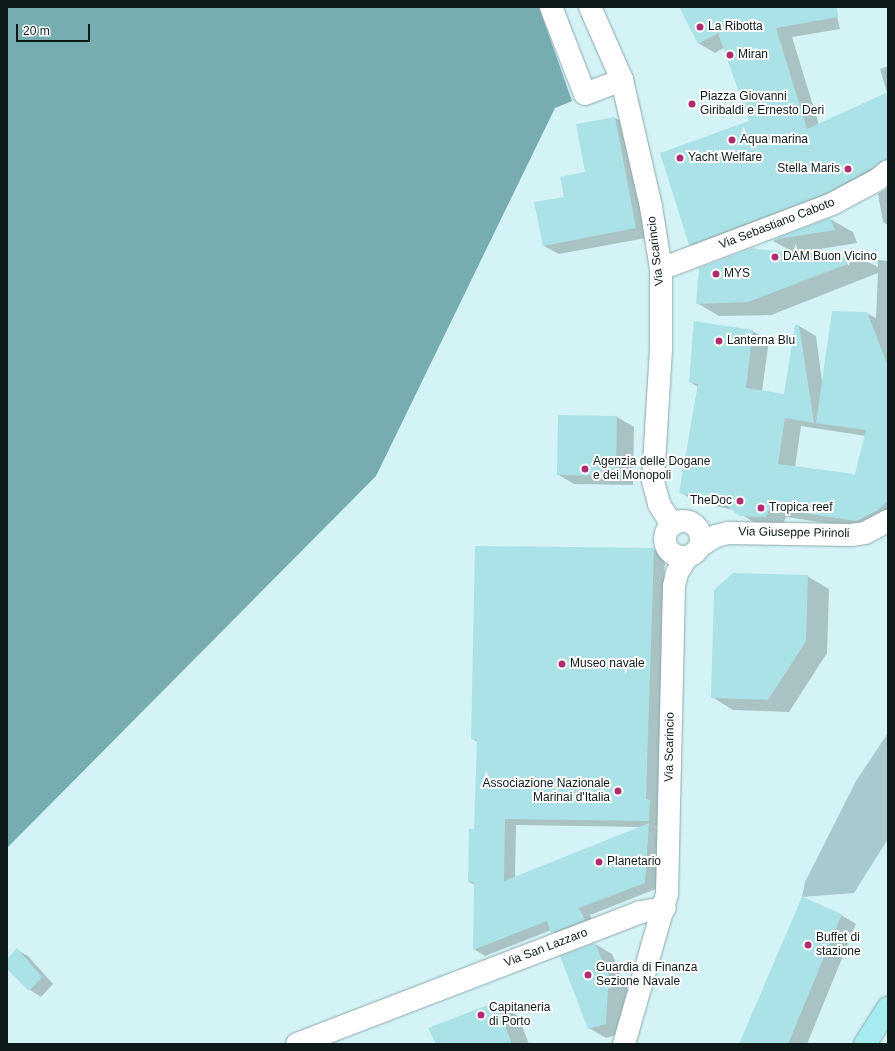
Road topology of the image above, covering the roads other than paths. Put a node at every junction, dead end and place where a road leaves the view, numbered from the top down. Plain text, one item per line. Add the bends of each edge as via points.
1 (551, 7) edge
2 (590, 7) edge
3 (622, 80) junction
4 (888, 171) edge
5 (661, 269) junction
6 (888, 521) edge
7 (672, 525) junction
8 (686, 552) junction
9 (665, 908) junction
10 (882, 1017) edge
11 (297, 1044) edge
12 (624, 1044) edge
13 (865, 1044) edge

1 - 3 street via 585,94
2 - 3 street, Via Scarincio
3 - 5 street, Via Scarincio via 651,207
4 - 5 street, Via Sebastiano Caboto via 877,180 832,204
5 - 7 street, Via Scarincio via 661,348 653,481 660,504
6 - 8 street, Via Giuseppe Pirinoli via 865,533 851,535 728,533 716,536
7 - 8 street via 665,541
7 - 8 street via 683,521 694,525 701,534
8 - 9 street, Via Scarincio via 674,586 669,879
9 - 11 street, Via San Lazzaro via 640,912
9 - 12 street
10 - 13 main road

